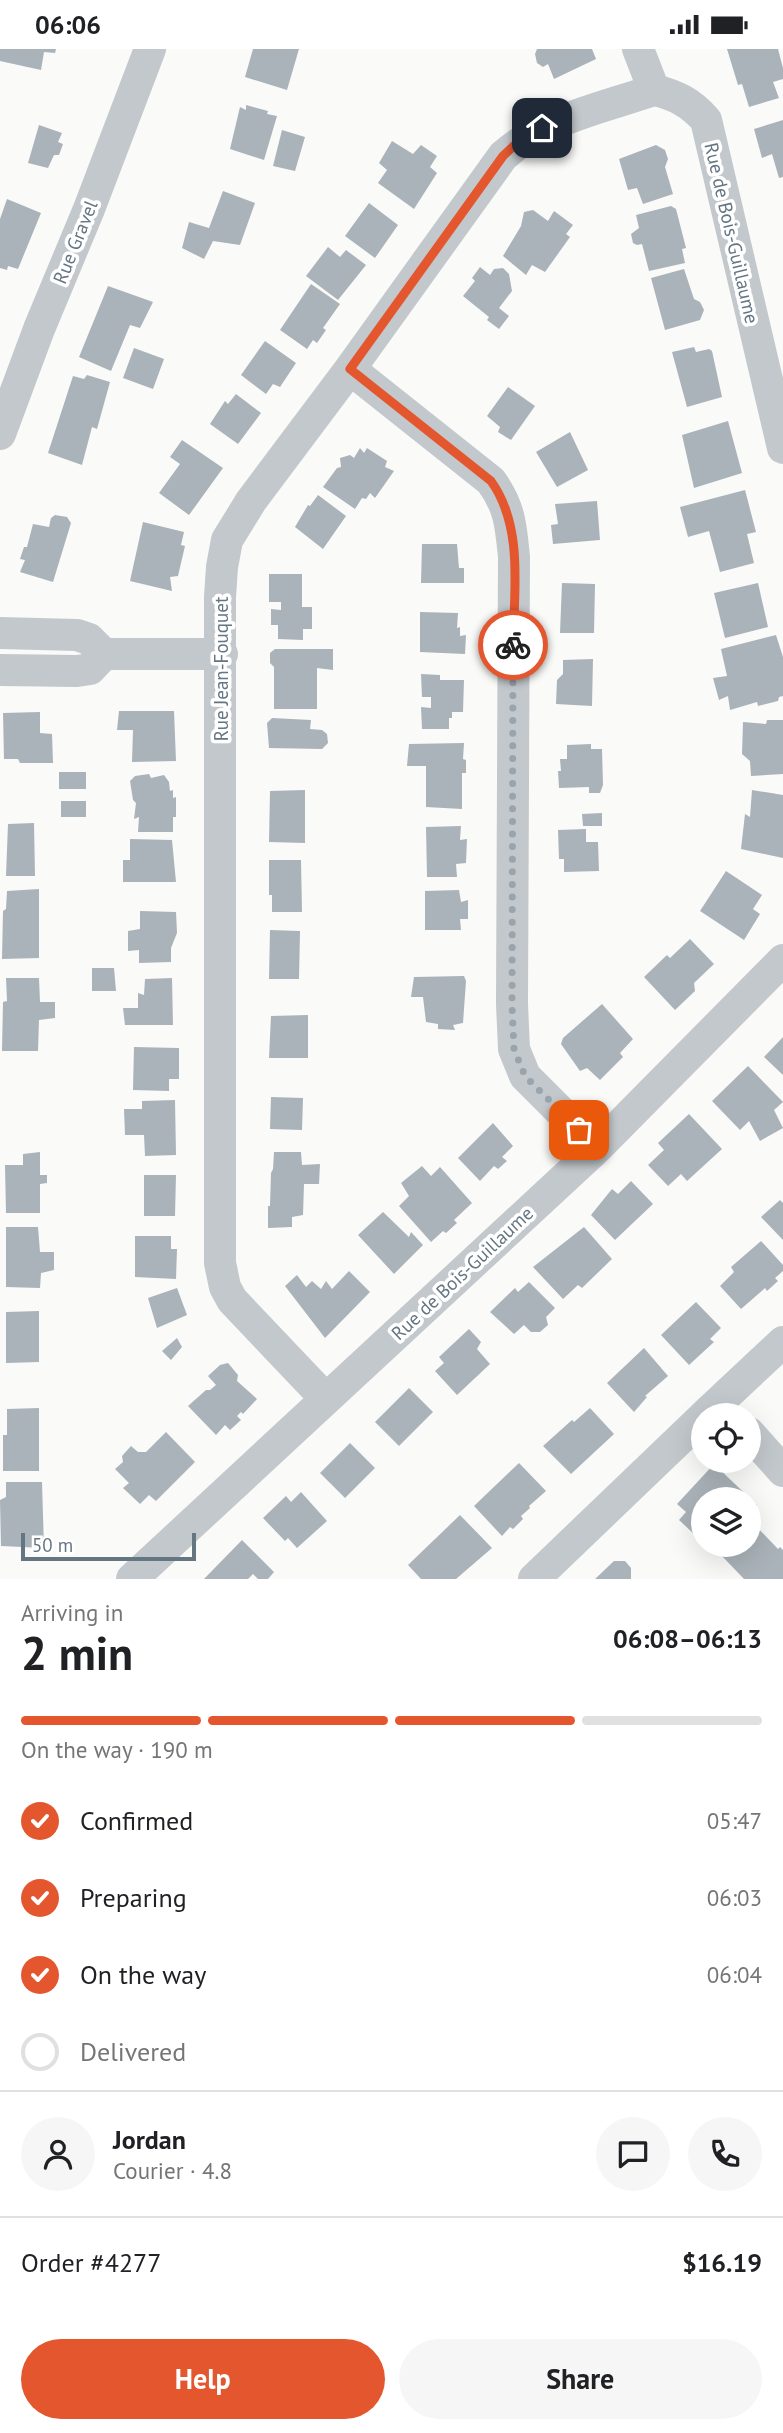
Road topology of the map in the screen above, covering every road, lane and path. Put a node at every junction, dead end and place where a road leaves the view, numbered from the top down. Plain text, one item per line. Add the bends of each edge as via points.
1 (150, 49) edge
2 (638, 49) edge
3 (654, 90) junction
4 (350, 369) junction
5 (0, 434) edge
6 (783, 448) edge
7 (0, 633) edge
8 (104, 654) junction
9 (222, 654) junction
10 (0, 670) edge
11 (783, 960) edge
12 (597, 1148) junction
13 (783, 1342) edge
14 (326, 1399) junction
15 (724, 1403) edge
16 (691, 1434) edge
17 (761, 1446) edge
18 (783, 1471) edge
19 (132, 1579) edge
20 (534, 1579) edge

1 - 5 street, Rue Gravel
2 - 3 street
3 - 4 street, Rue Jean-Fouquet via 542,128 520,140 503,156
3 - 6 street, Rue de Bois-Guillaume via 692,105 706,120
4 - 9 street, Rue Jean-Fouquet via 251,501 228,540 220,597
4 - 12 street via 491,481 510,517 514,557 514,1049 525,1076
7 - 8 street via 77,635 89,639
8 - 9 street
8 - 10 street via 90,669
9 - 14 street, Rue Jean-Fouquet via 220,1263 232,1300
11 - 12 street, Rue de Bois-Guillaume
12 - 14 street, Rue de Bois-Guillaume
13 - 15 street
14 - 19 street, Rue de Bois-Guillaume
16 - 20 street
17 - 18 street

